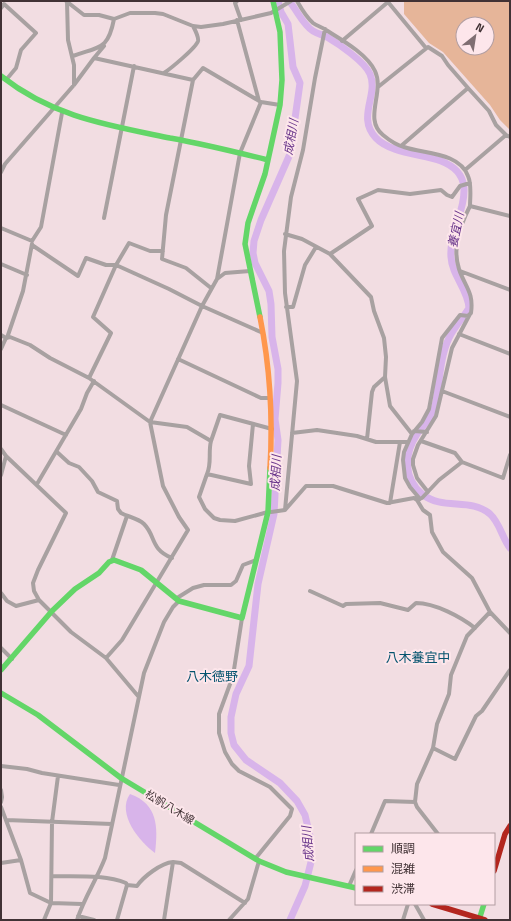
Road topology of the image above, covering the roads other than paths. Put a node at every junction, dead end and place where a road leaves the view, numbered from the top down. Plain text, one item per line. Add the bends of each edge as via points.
1 (237, 1) edge
2 (273, 1) edge
3 (290, 1) edge
4 (297, 1) edge
5 (66, 2) edge
6 (2, 4) edge
7 (276, 8) junction
8 (114, 18) junction
9 (239, 20) junction
10 (194, 26) junction
11 (326, 29) junction
12 (342, 41) junction
13 (104, 45) junction
14 (426, 48) junction
15 (73, 56) junction
16 (94, 58) junction
17 (134, 66) junction
18 (164, 73) junction
19 (3, 78) edge
20 (193, 80) junction
21 (74, 85) junction
22 (378, 87) junction
23 (468, 88) junction
24 (260, 101) junction
25 (280, 105) junction
26 (53, 110) junction
27 (62, 113) junction
28 (122, 128) junction
29 (508, 136) edge
30 (181, 140) junction
31 (401, 146) junction
32 (240, 153) junction
33 (268, 160) junction
34 (1, 161) edge
35 (5, 164) junction
36 (465, 170) junction
37 (1, 172) edge
38 (470, 183) junction
39 (470, 206) junction
40 (510, 211) edge
41 (508, 216) edge
42 (104, 218) dead end
43 (1, 228) edge
44 (285, 234) junction
45 (32, 243) junction
46 (316, 246) junction
47 (163, 251) junction
48 (330, 254) junction
49 (1, 264) edge
50 (116, 266) junction
51 (250, 271) junction
52 (460, 271) junction
53 (27, 275) junction
54 (217, 279) junction
55 (211, 288) junction
56 (510, 290) edge
57 (202, 306) junction
58 (286, 307) junction
59 (469, 315) junction
60 (263, 333) junction
61 (459, 334) junction
62 (1, 335) edge
63 (6, 338) junction
64 (1, 349) edge
65 (510, 354) edge
66 (178, 359) junction
67 (385, 377) junction
68 (89, 378) junction
69 (94, 381) junction
70 (442, 391) junction
71 (270, 398) junction
72 (1, 405) edge
73 (510, 417) edge
74 (150, 422) junction
75 (252, 424) junction
76 (272, 429) junction
77 (414, 432) junction
78 (427, 432) junction
79 (292, 433) junction
80 (66, 435) junction
81 (367, 439) junction
82 (211, 441) junction
83 (421, 441) junction
84 (400, 442) junction
85 (408, 442) junction
86 (1, 449) edge
87 (56, 452) junction
88 (510, 455) edge
89 (6, 456) junction
90 (462, 462) junction
91 (207, 474) junction
92 (1, 475) edge
93 (37, 484) junction
94 (428, 492) junction
95 (420, 499) junction
96 (390, 503) junction
97 (283, 510) junction
98 (269, 512) junction
99 (127, 516) junction
100 (172, 558) junction
101 (112, 560) junction
102 (256, 560) junction
103 (157, 583) junction
104 (310, 591) dead end
105 (1, 593) edge
106 (39, 600) junction
107 (178, 600) junction
108 (52, 611) junction
109 (490, 612) junction
110 (242, 618) junction
111 (475, 628) junction
112 (510, 633) edge
113 (1, 648) edge
114 (106, 658) junction
115 (12, 659) junction
116 (1, 670) edge
117 (510, 670) edge
118 (1, 693) edge
119 (138, 696) junction
120 (433, 748) junction
121 (1, 766) edge
122 (58, 776) junction
123 (121, 778) junction
124 (119, 785) junction
125 (1, 790) edge
126 (1, 802) edge
127 (415, 802) junction
128 (1, 807) edge
129 (6, 820) junction
130 (52, 822) junction
131 (112, 824) junction
132 (510, 826) edge
133 (371, 833) edge
134 (437, 833) edge
135 (496, 859) edge
136 (22, 860) junction
137 (257, 860) junction
138 (173, 862) junction
139 (1, 863) edge
140 (355, 872) edge
141 (52, 876) junction
142 (96, 877) junction
143 (127, 885) junction
144 (349, 886) junction
145 (355, 888) edge
146 (51, 903) junction
147 (245, 903) junction
148 (82, 904) junction
149 (408, 905) edge
150 (416, 905) edge
151 (435, 905) edge
152 (484, 905) edge
153 (77, 918) edge
154 (481, 919) edge
155 (44, 920) edge
156 (94, 920) edge
157 (117, 920) edge
158 (164, 920) edge
159 (229, 920) edge
160 (403, 920) edge
161 (424, 920) edge

1 - 9 street via 235,3
2 - 7 street
3 - 7 street
4 - 11 street via 312,23
5 - 8 street via 84,15
5 - 15 street via 68,40
6 - 19 street via 36,33 21,50 16,68
7 - 9 street via 271,13
7 - 25 street via 282,80
8 - 10 street via 130,13 155,13
8 - 13 street via 111,36
9 - 10 street via 212,26
9 - 24 street
10 - 18 street via 198,43 181,61
11 - 12 street
11 - 44 street via 304,150 291,197
12 - 14 street via 388,2
12 - 22 street via 370,64 376,75
13 - 15 street
13 - 16 street
14 - 22 street
14 - 23 street via 428,46 442,56
15 - 21 street
16 - 17 street
16 - 21 street
17 - 18 street
17 - 28 street
18 - 20 street
19 - 26 street
20 - 24 street via 203,68
20 - 30 street
21 - 26 street
22 - 31 street via 374,116 377,128 386,138
23 - 29 street via 489,111 496,125
23 - 31 street
24 - 25 street
24 - 32 street
25 - 33 street
26 - 27 street
26 - 35 street
27 - 28 street
27 - 45 street via 42,227
28 - 30 street
28 - 42 street
29 - 36 street
30 - 32 street
30 - 47 street via 166,215
31 - 36 street via 443,156
32 - 33 street
32 - 54 street
33 - 51 street via 248,224 245,244
34 - 35 street
35 - 37 street
36 - 38 street
38 - 39 street
38 - 48 street via 460,186 452,197 441,190 410,194 378,190 358,199 372,226
39 - 41 street
39 - 52 street via 456,240 455,249
40 - 41 street
43 - 45 street
44 - 46 street
44 - 58 street
45 - 50 street via 78,276 86,258
45 - 53 street
46 - 48 street
46 - 58 street via 305,265 293,307
47 - 50 street via 150,251 129,243
47 - 55 street via 162,259 186,268
48 - 67 street via 371,297 384,338
49 - 53 street
50 - 57 street
50 - 68 street via 93,317 111,333
51 - 54 street via 226,273
51 - 60 street
52 - 56 street
52 - 59 street via 471,295
53 - 63 street via 19,307
54 - 55 street
55 - 57 street
57 - 60 street
57 - 66 street
58 - 79 street via 297,381
59 - 61 street
59 - 77 street via 460,315 442,338 429,409
60 - 71 street
61 - 65 street
61 - 70 street via 447,362
62 - 63 street
63 - 64 street
63 - 68 street via 10,337 30,345
66 - 71 street via 261,398
66 - 74 street
67 - 77 street via 390,406
67 - 81 street via 372,392
68 - 69 street
69 - 74 street
69 - 80 street
70 - 73 street
70 - 78 street via 436,416
71 - 76 street
72 - 80 street
74 - 82 street via 187,427
74 - 100 street via 162,486 188,530
75 - 76 street
75 - 82 street via 220,415
75 - 91 street via 249,466 251,484
76 - 98 street
77 - 78 street
77 - 85 street
78 - 83 street
79 - 81 street via 317,430
79 - 97 street
80 - 87 street
81 - 84 street via 376,442
82 - 91 street via 210,468
83 - 90 street via 455,453
83 - 94 street via 416,449 413,465 417,478
84 - 85 street
84 - 96 street
85 - 95 street via 403,460 404,473 410,487
86 - 89 street
87 - 93 street
87 - 99 street via 67,462 79,467 98,492 117,501 118,509
88 - 90 street via 503,478
89 - 92 street
89 - 93 street
90 - 94 street
91 - 98 street via 199,496 205,509 214,518 235,521
93 - 106 street via 66,513 33,583
94 - 95 street
95 - 96 street
95 - 109 street via 423,510 430,515 432,532 443,552 472,578
96 - 97 street via 333,486 306,486
97 - 98 street
98 - 102 street
99 - 100 street via 144,524 157,547
99 - 101 street
100 - 103 street
101 - 103 street via 141,570
101 - 108 street via 100,573 75,589
102 - 107 street via 243,565 236,581 231,585 204,585 193,588
102 - 110 street
103 - 107 street
103 - 114 street via 122,640
104 - 111 street via 343,606 380,603 408,610 416,603 428,604
105 - 106 street via 16,606
106 - 108 street
107 - 110 street
107 - 119 street via 164,622 144,672
108 - 114 street via 71,632
108 - 115 street
109 - 111 street
109 - 112 street
110 - 137 street via 233,676 219,714 219,733 232,764 239,771 270,787 292,809 290,816
111 - 120 street via 467,636 451,675
113 - 115 street
114 - 119 street
115 - 116 street
117 - 120 street via 476,716 455,759
118 - 123 street, 松帆八木線 via 38,715
119 - 123 street
120 - 127 street via 418,784
121 - 122 street
122 - 124 street
122 - 130 street
123 - 124 street
123 - 137 street, 松帆八木線
124 - 131 street
125 - 126 street
127 - 133 street via 385,801
127 - 134 street
128 - 129 street
129 - 130 street
129 - 136 street
130 - 131 street
130 - 141 street
131 - 142 street via 105,858
132 - 135 street
136 - 139 street
136 - 146 street via 30,894
137 - 144 street, 松帆八木線 via 286,872
137 - 147 street via 250,894
138 - 143 street via 166,863 143,878 137,886
138 - 147 street via 181,862
138 - 158 street
140 - 144 street
141 - 142 street
141 - 146 street
142 - 143 street via 122,881
142 - 148 street
143 - 157 street
144 - 145 street, 松帆八木線
146 - 148 street
146 - 155 street
147 - 159 street
148 - 153 street
149 - 160 street
150 - 161 street
151 - 154 street
152 - 154 street
153 - 156 street

